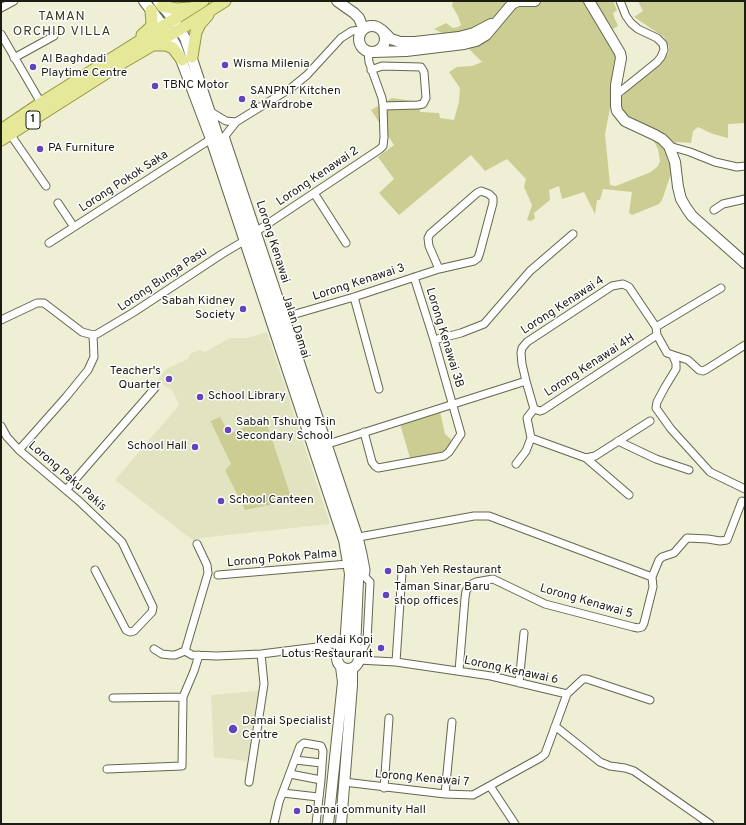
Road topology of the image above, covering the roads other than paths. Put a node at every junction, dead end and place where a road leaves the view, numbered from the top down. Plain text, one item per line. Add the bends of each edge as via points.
1 (14, 1) edge
2 (225, 1) edge
3 (337, 1) edge
4 (535, 1) edge
5 (588, 1) edge
6 (620, 1) edge
7 (200, 3) edge
8 (160, 4) edge
9 (147, 5) edge
10 (1, 8) edge
11 (174, 20) junction
12 (180, 29) junction
13 (362, 29) junction
14 (166, 30) junction
15 (382, 30) junction
16 (1, 34) edge
17 (54, 36) dead end
18 (470, 38) junction
19 (153, 45) junction
20 (371, 52) junction
21 (117, 55) junction
22 (14, 58) junction
23 (187, 58) junction
24 (371, 70) junction
25 (616, 96) junction
26 (41, 103) junction
27 (383, 106) junction
28 (211, 112) junction
29 (236, 122) junction
30 (4, 135) edge
31 (211, 140) junction
32 (669, 146) junction
33 (745, 166) edge
34 (46, 186) dead end
35 (314, 193) junction
36 (745, 198) edge
37 (58, 204) dead end
38 (714, 210) dead end
39 (74, 227) junction
40 (257, 231) junction
41 (573, 234) dead end
42 (244, 241) junction
43 (49, 243) dead end
44 (346, 243) dead end
45 (745, 263) edge
46 (440, 269) junction
47 (414, 277) junction
48 (721, 288) dead end
49 (354, 297) junction
50 (285, 317) junction
51 (1, 320) edge
52 (656, 327) junction
53 (93, 335) junction
54 (657, 335) junction
55 (434, 340) junction
56 (745, 345) edge
57 (673, 356) junction
58 (526, 381) junction
59 (155, 388) dead end
60 (379, 389) dead end
61 (452, 405) junction
62 (534, 409) junction
63 (650, 421) dead end
64 (1, 426) edge
65 (364, 432) junction
66 (531, 438) junction
67 (618, 441) junction
68 (328, 444) junction
69 (19, 450) junction
70 (586, 458) junction
71 (516, 464) dead end
72 (688, 470) dead end
73 (745, 489) edge
74 (66, 490) junction
75 (629, 495) dead end
76 (742, 501) dead end
77 (359, 537) junction
78 (197, 544) dead end
79 (348, 564) junction
80 (94, 570) dead end
81 (402, 572) dead end
82 (218, 575) dead end
83 (652, 577) junction
84 (362, 579) junction
85 (524, 633) dead end
86 (317, 647) junction
87 (344, 647) junction
88 (154, 649) dead end
89 (185, 651) junction
90 (261, 654) junction
91 (199, 655) junction
92 (336, 658) junction
93 (356, 658) junction
94 (396, 662) junction
95 (341, 667) junction
96 (459, 671) junction
97 (519, 683) junction
98 (566, 694) junction
99 (183, 697) junction
100 (113, 698) dead end
101 (650, 700) dead end
102 (389, 718) dead end
103 (452, 722) dead end
104 (555, 726) junction
105 (295, 760) junction
106 (322, 763) junction
107 (107, 769) dead end
108 (290, 774) junction
109 (320, 780) junction
110 (249, 782) dead end
111 (344, 782) junction
112 (490, 786) junction
113 (384, 788) junction
114 (283, 793) junction
115 (446, 794) junction
116 (318, 797) junction
117 (274, 824) edge
118 (316, 824) edge
119 (328, 824) edge
120 (341, 824) edge
121 (515, 824) edge
122 (710, 824) edge

1 - 10 street
2 - 12 main road, 1
2 - 23 main road via 200,24
3 - 13 main road via 359,18
4 - 18 main road via 518,1 512,4 490,26
5 - 25 main road via 620,53
6 - 25 street via 631,22 638,29 658,38 664,50 657,62
7 - 8 main road via 183,9
7 - 11 main road, 1
8 - 11 main road, Jalan Damai
9 - 14 main road, Jalan Damai
9 - 21 main road via 152,24 150,28 124,46
11 - 12 main road, Jalan Damai
11 - 14 main road, 1
12 - 14 main road, 1
12 - 23 main road, Jalan Damai via 186,38
13 - 15 main road via 374,26
13 - 20 main road via 358,38 359,43
13 - 29 street via 352,31 341,38 307,75 291,88
14 - 19 main road, 1
14 - 21 main road, 1
14 - 23 main road, Jalan Damai
15 - 18 main road via 388,37 400,42
15 - 20 main road via 385,41 381,48
16 - 22 street
17 - 22 street
18 - 20 main road via 406,51
19 - 23 main road via 166,45
19 - 30 main road, 1
20 - 24 street
21 - 26 main road, 1
22 - 26 street
23 - 28 main road, Jalan Damai
23 - 31 main road, Jalan Damai
24 - 27 street
24 - 27 street via 382,66 421,67 424,72 426,98 423,104
25 - 32 main road via 617,111 625,121 662,139
26 - 30 main road, 1
27 - 35 street, Lorong Kenawai 2 via 383,146
28 - 29 street via 226,121
28 - 84 main road, Jalan Damai via 352,538
29 - 40 street, Lorong Kenawai via 225,136
30 - 34 street
31 - 39 street, Lorong Pokok Saka
31 - 42 main road, Jalan Damai
32 - 33 street via 715,162
32 - 45 main road via 675,162 681,199 687,209
35 - 40 street, Lorong Kenawai 2
35 - 44 street
36 - 38 street via 723,204
37 - 39 street
39 - 43 street, Lorong Pokok Saka
40 - 50 street, Lorong Kenawai
41 - 55 street via 530,271 484,324
42 - 53 street, Lorong Bunga Pasu via 106,330
42 - 79 main road, Jalan Damai via 342,533
46 - 46 street, Lorong Kenawai 3 via 467,264 478,258 493,203 493,198 489,194 477,192 430,234 429,246
46 - 47 street, Lorong Kenawai 3
47 - 49 street, Lorong Kenawai 3
47 - 55 street, Lorong Kenawai 3B
48 - 52 street
49 - 50 street, Lorong Kenawai 3
49 - 60 street
50 - 68 street, Lorong Kenawai
51 - 53 street via 37,303 44,303 82,332
52 - 54 street, Lorong Kenawai 4
52 - 58 street, Lorong Kenawai 4 via 629,287 623,284 612,286 527,342 522,348
53 - 69 street via 94,357 88,370
54 - 57 street, Lorong Kenawai 4 via 667,353
54 - 62 street, Lorong Kenawai 4H via 543,410
55 - 61 street, Lorong Kenawai 3B
56 - 57 street, Lorong Kenawai 4 via 703,371 688,360
57 - 73 street via 676,369 659,397 656,408 671,429 710,472
58 - 61 street
58 - 62 street, Lorong Kenawai 4
59 - 74 street
61 - 65 street
61 - 65 street, Lorong Kenawai 3B via 461,434 444,456 378,468 372,462
62 - 66 street via 528,418
63 - 67 street
64 - 69 street, Lorong Paku Pakis
65 - 68 street
66 - 70 street
66 - 71 street via 526,451
67 - 70 street via 595,456
67 - 72 street via 656,459
68 - 77 street, Lorong Kenawai
69 - 74 street, Lorong Paku Pakis
70 - 75 street
74 - 80 street, Lorong Paku Pakis via 122,542 153,607 152,612 134,631 126,630
76 - 83 street, Lorong Kenawai 5 via 727,540 687,538 674,553 659,560
77 - 83 street via 474,516 489,516
77 - 84 street, Lorong Kenawai via 366,570
78 - 89 street via 208,573
79 - 82 street, Lorong Pokok Palma
79 - 87 main road, Jalan Damai via 350,574
81 - 94 street
83 - 96 street, Lorong Kenawai 5 via 653,587 644,623 638,628 545,604 494,579 476,582 466,591
84 - 93 main road, Jalan Damai
85 - 97 street
86 - 87 street via 332,644
86 - 90 street
86 - 92 street via 326,649
87 - 92 main road
87 - 93 main road via 350,647
88 - 89 street via 171,656
89 - 91 street
90 - 91 street
90 - 110 street via 264,684
91 - 99 street
92 - 95 main road
93 - 94 street, Lorong Kenawai 6
93 - 95 main road via 346,669
93 - 111 main road, Jalan Damai
94 - 96 street, Lorong Kenawai 6
95 - 119 main road via 343,682
96 - 97 street, Lorong Kenawai 6
97 - 98 street, Lorong Kenawai 6
98 - 101 street, Lorong Kenawai 6 via 583,679 587,679
98 - 104 street, Lorong Kenawai 7
99 - 100 street
99 - 107 street via 182,766
102 - 113 street
103 - 115 street
104 - 112 street, Lorong Kenawai 7 via 545,754
104 - 122 street via 600,762 634,770
105 - 106 street
105 - 106 street via 300,746 304,743 321,746
105 - 108 street
106 - 109 street
108 - 109 street
108 - 114 street
109 - 116 street
111 - 113 street, Lorong Kenawai 7
111 - 120 main road, Jalan Damai
112 - 115 street, Lorong Kenawai 7 via 473,795
112 - 121 street
113 - 115 street, Lorong Kenawai 7
114 - 116 street
114 - 117 street
116 - 118 street

